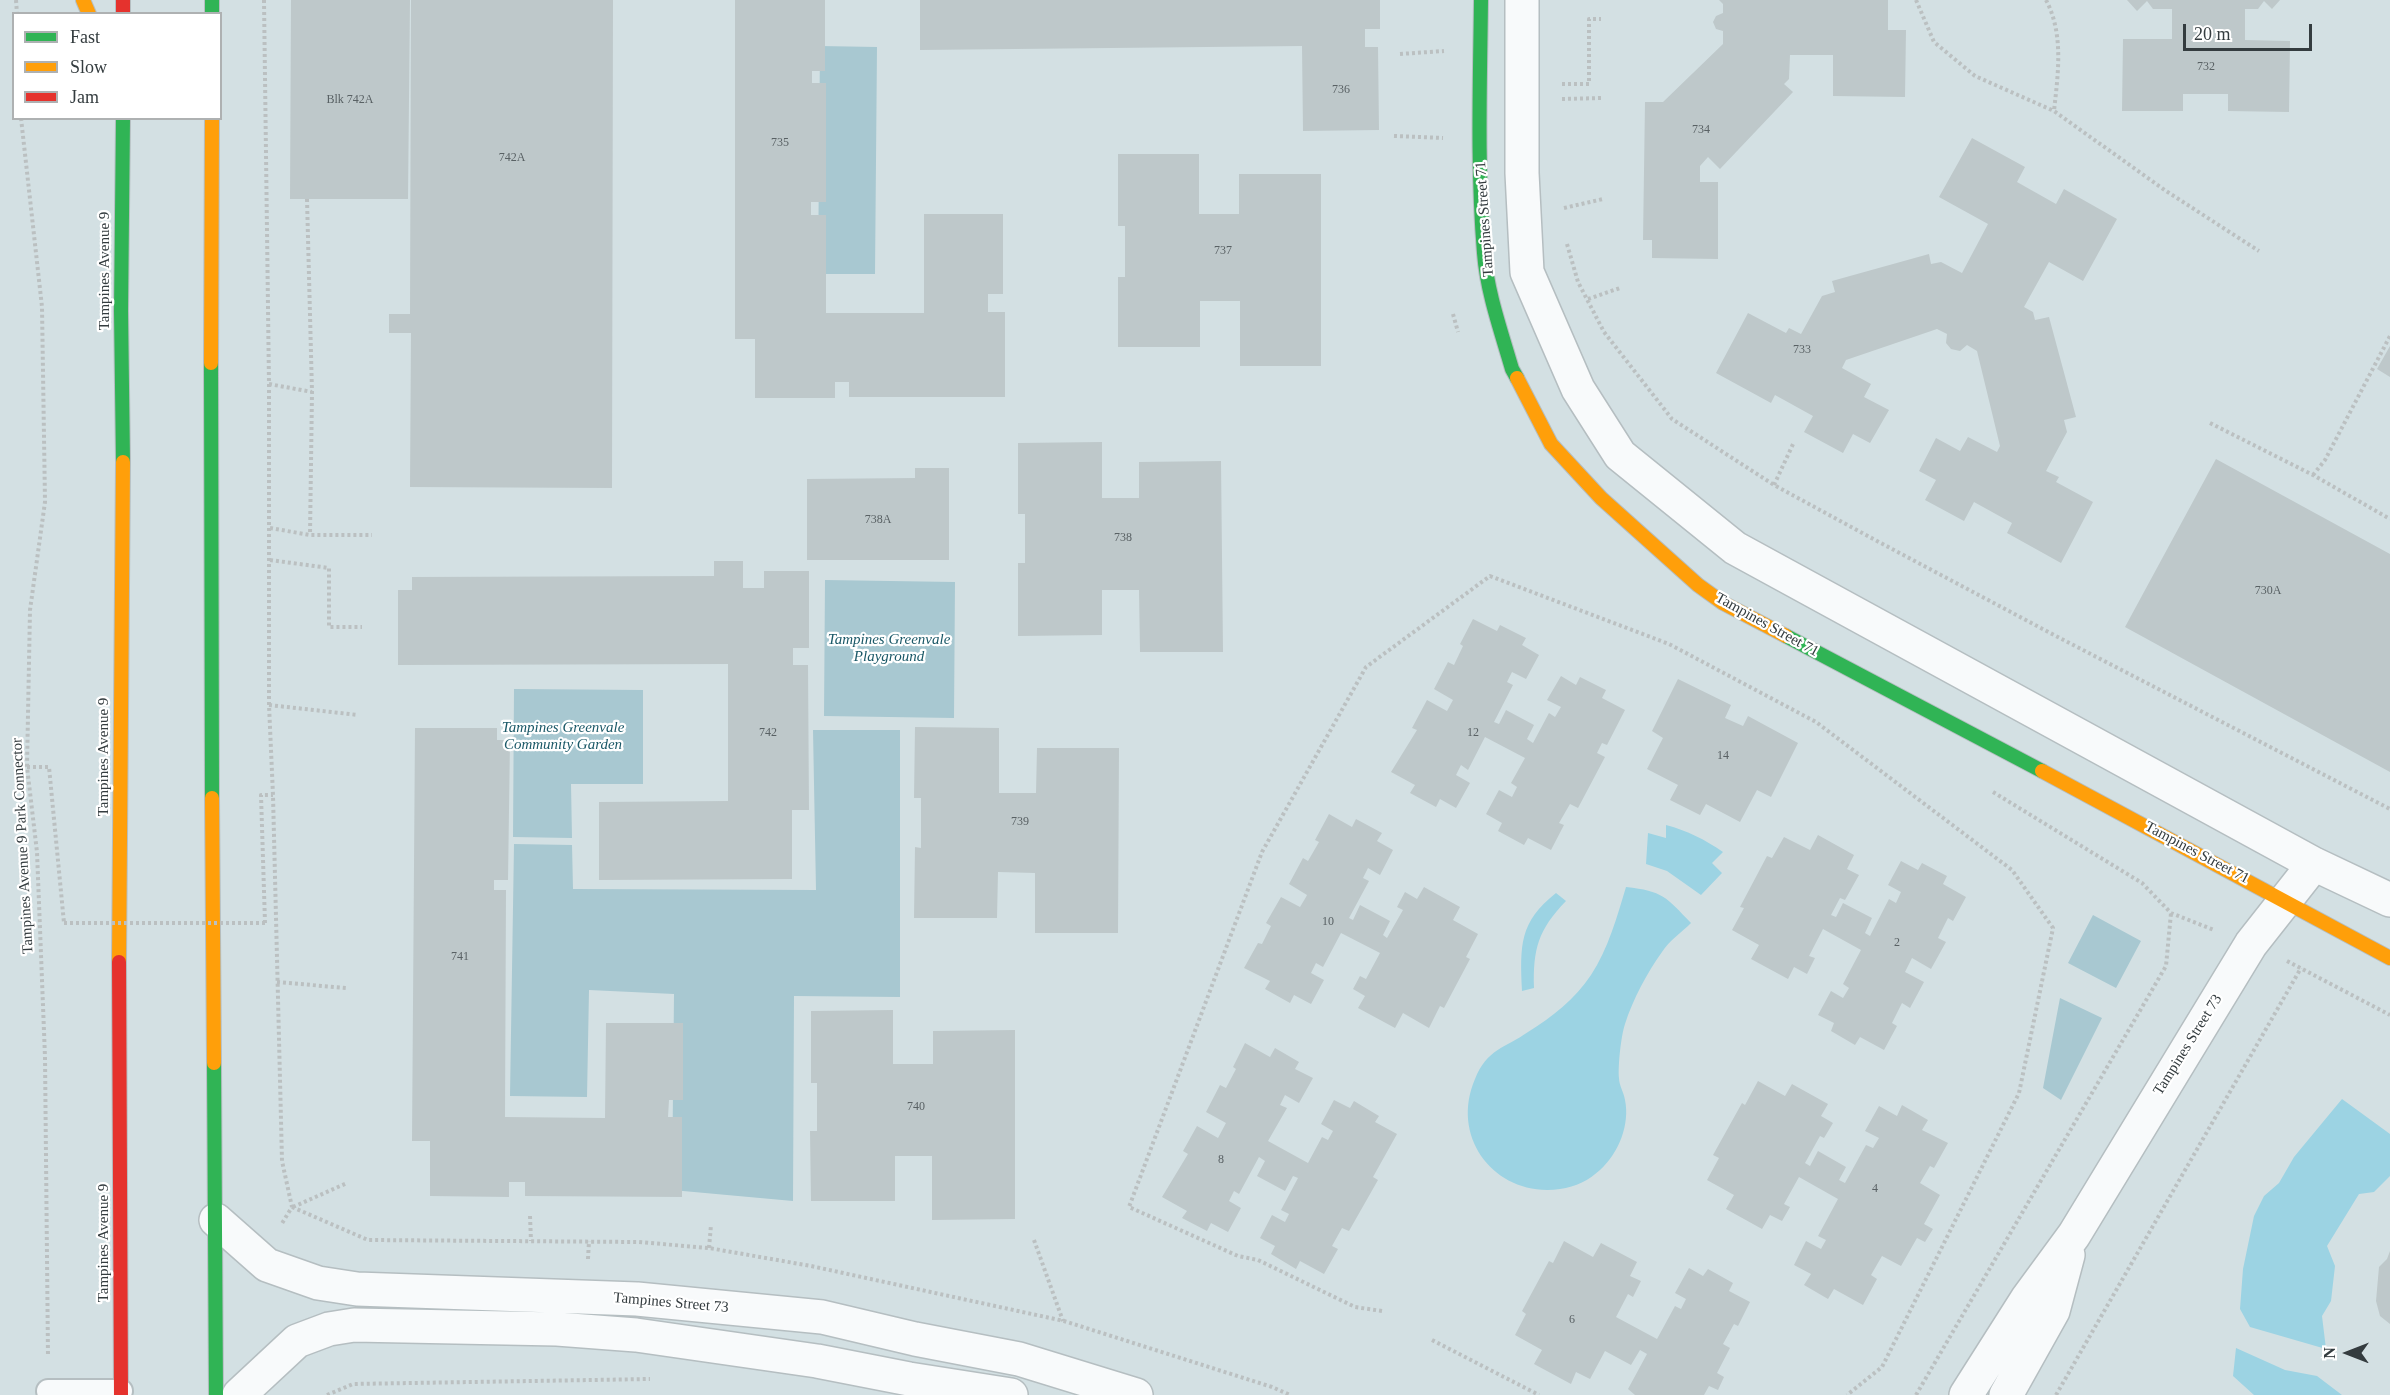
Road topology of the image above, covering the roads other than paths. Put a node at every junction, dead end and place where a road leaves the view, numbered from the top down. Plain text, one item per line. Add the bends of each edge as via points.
1 (1481, 0) edge
2 (1522, 0) edge
3 (123, 120) edge
4 (212, 120) edge
5 (2314, 864) junction
6 (2285, 900) junction
7 (2390, 900) edge
8 (2390, 958) edge
9 (216, 1220) junction
10 (2074, 1235) junction
11 (48, 1391) road end
12 (121, 1393) edge
13 (216, 1395) edge
14 (239, 1395) edge
15 (1011, 1395) edge
16 (1136, 1395) edge
17 (1966, 1395) edge
18 (2006, 1395) edge

1 - 6 main road, Tampines Street 71 via 1484,254 1512,369 1551,444 1600,498 1723,603
2 - 5 street via 1522,173 1527,272 1578,389 1620,454 1736,548
3 - 12 main road, Tampines Avenue 9
4 - 9 main road
5 - 6 street, Tampines Street 73
5 - 7 street
6 - 8 main road, Tampines Street 71
6 - 10 street, Tampines Street 73 via 2251,944
9 - 13 main road
9 - 16 street, Tampines Street 73 via 267,1265 318,1283 357,1289 637,1299 822,1317 1019,1359
10 - 17 street, Tampines Street 73 via 2027,1299
10 - 18 street, Tampines Street 73 via 2053,1311
11 - 12 lane
14 - 15 street via 297,1341 354,1325 416,1325 636,1335

